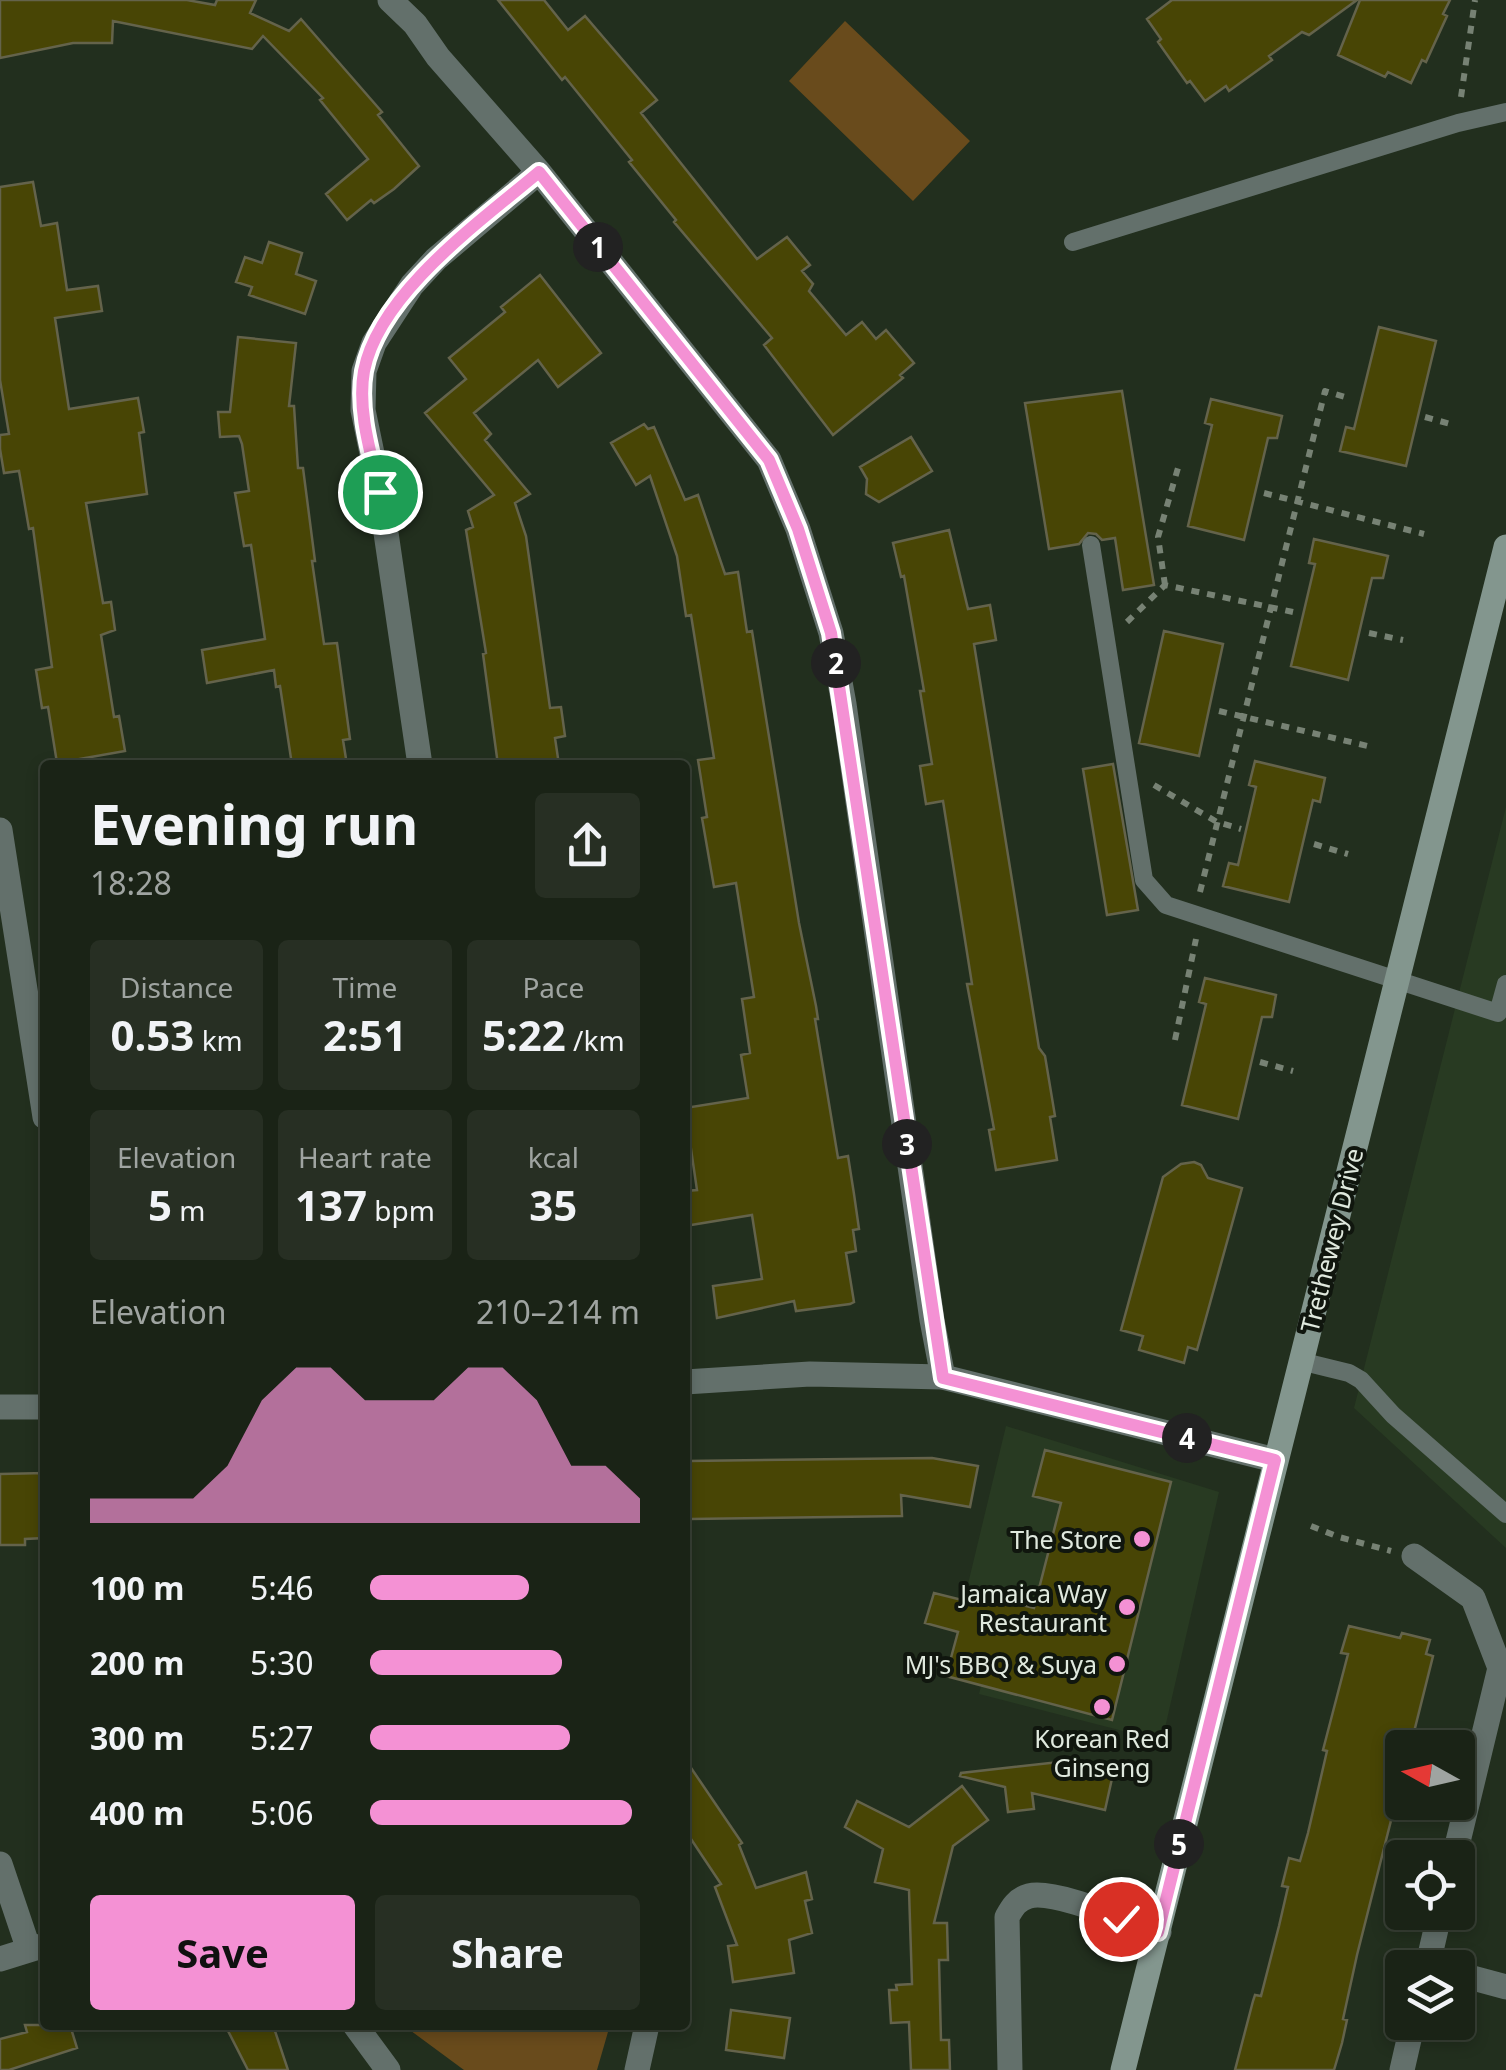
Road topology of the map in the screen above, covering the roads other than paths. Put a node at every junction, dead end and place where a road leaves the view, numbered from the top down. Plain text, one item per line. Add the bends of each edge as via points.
1 (390, 0) edge
2 (1506, 112) edge
3 (539, 172) junction
4 (1073, 242) dead end
5 (1091, 545) dead end
6 (1506, 547) edge
7 (419, 760) edge
8 (0, 830) edge
9 (1398, 980) junction
10 (1506, 984) edge
11 (40, 1084) edge
12 (1300, 1362) junction
13 (943, 1378) junction
14 (690, 1382) edge
15 (0, 1407) edge
16 (40, 1408) edge
17 (1275, 1460) junction
18 (1506, 1514) edge
19 (1414, 1556) road end
20 (1458, 1840) edge
21 (0, 1864) edge
22 (1158, 1932) junction
23 (37, 1948) edge
24 (0, 1959) edge
25 (1475, 1979) edge
26 (1506, 1987) edge
27 (359, 2030) edge
28 (646, 2030) edge
29 (1409, 2040) edge
30 (388, 2070) edge
31 (637, 2070) edge
32 (1010, 2070) edge
33 (1122, 2070) edge
34 (1402, 2070) edge

1 - 3 street
2 - 4 lane
3 - 7 street via 412,285 364,371 363,410
3 - 13 street via 769,460 798,529 831,633 844,704
5 - 9 lane via 1144,880 1166,905
6 - 9 main road, Trethewey Drive
8 - 11 street
9 - 10 lane via 1498,1012
9 - 12 main road, Trethewey Drive
12 - 17 main road, Trethewey Drive
12 - 18 lane via 1361,1380
13 - 14 street via 810,1374
13 - 17 street
15 - 16 street
17 - 22 main road, Trethewey Drive
19 - 20 street via 1473,1598 1500,1668
21 - 23 street
22 - 32 street via 1042,1895 1016,1903 1006,1917
22 - 33 main road, Trethewey Drive
23 - 24 street
25 - 26 street
27 - 30 street
28 - 31 street
29 - 34 street

